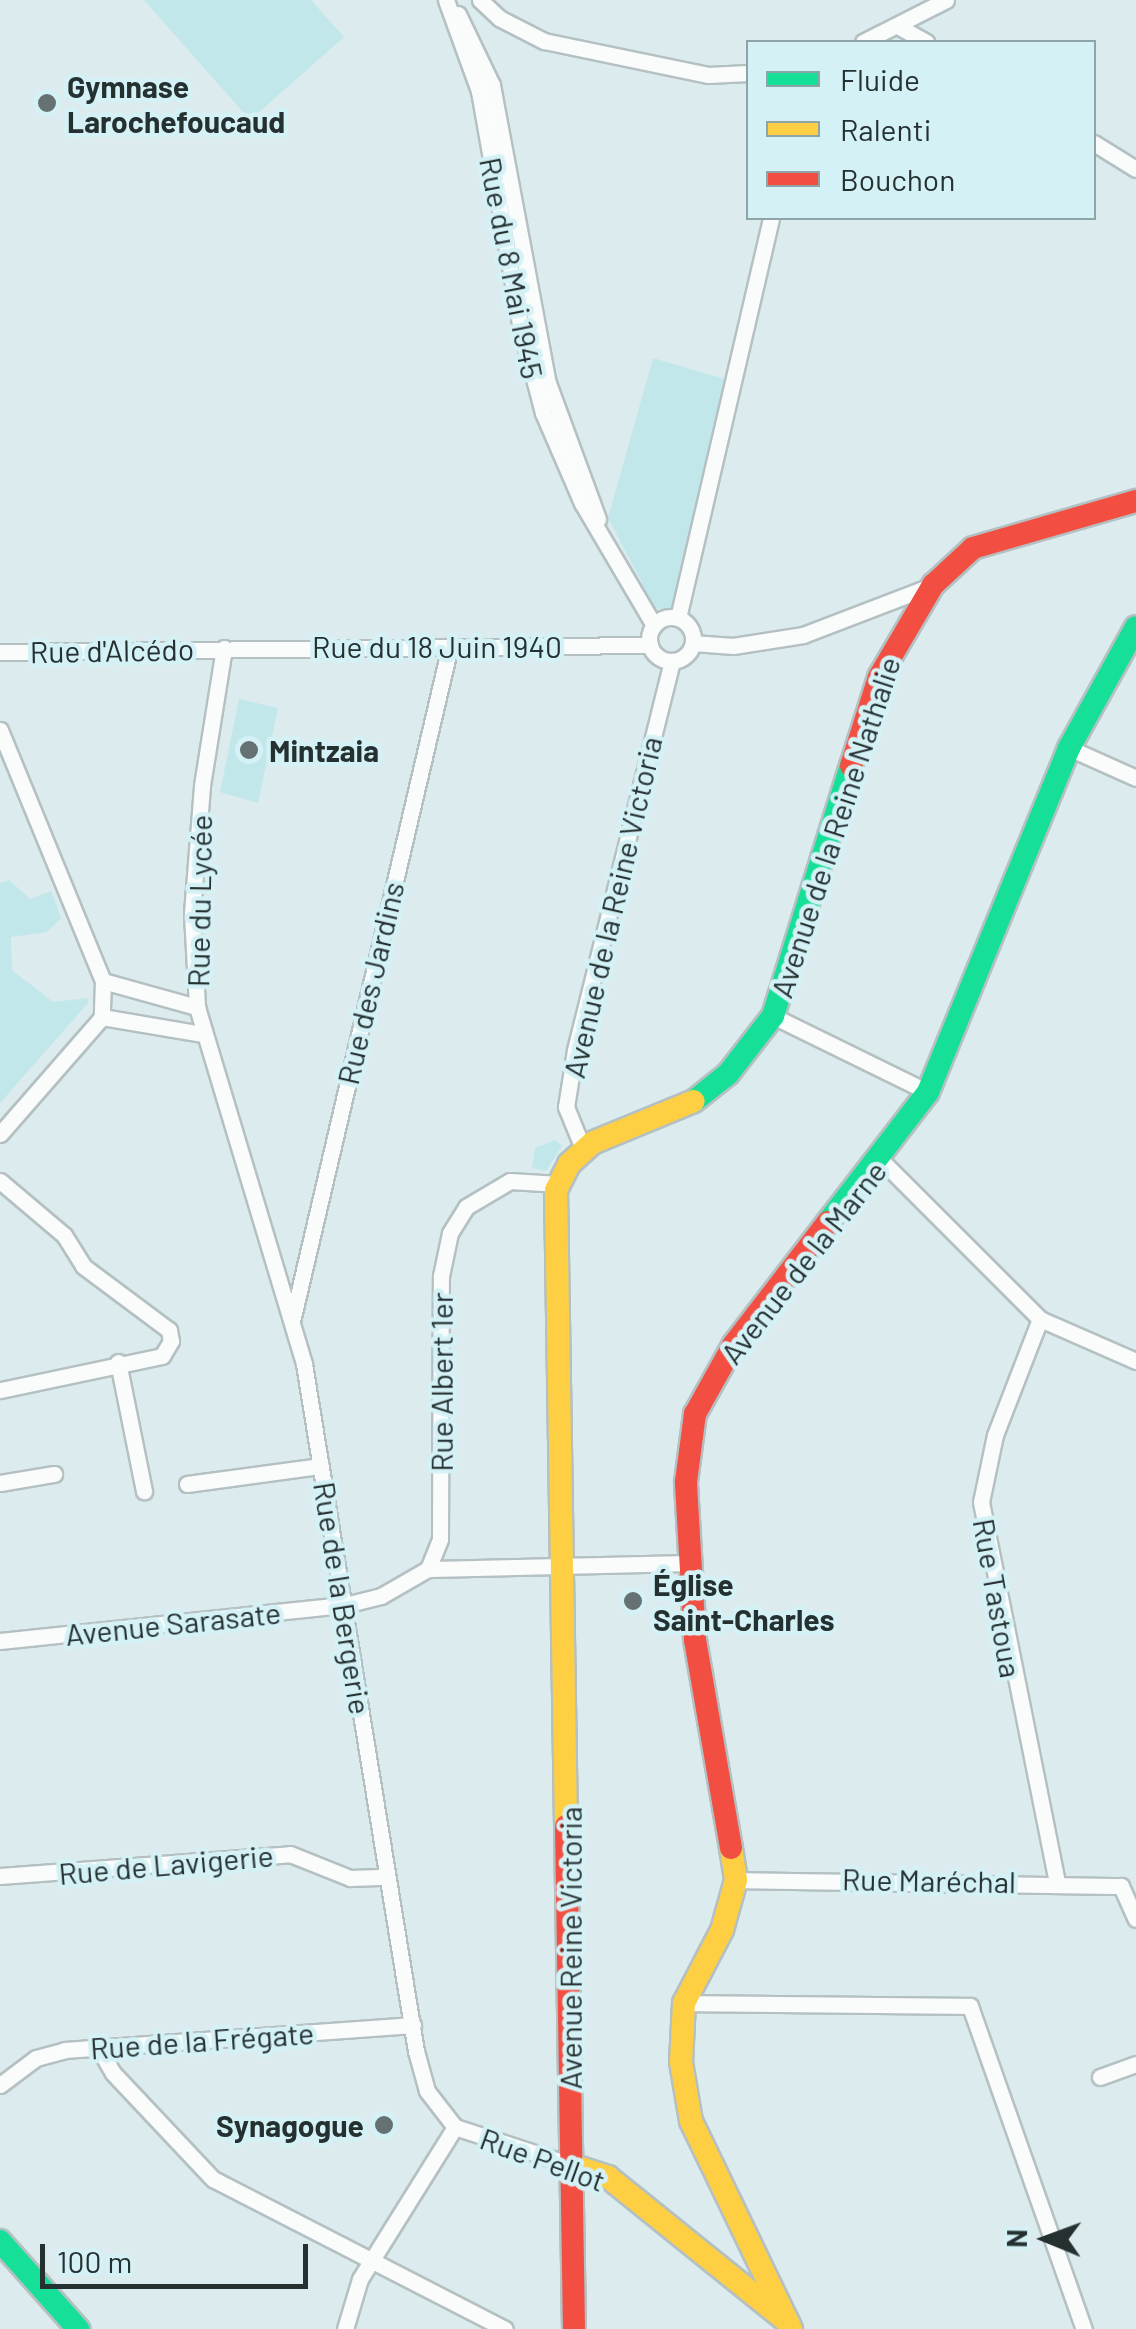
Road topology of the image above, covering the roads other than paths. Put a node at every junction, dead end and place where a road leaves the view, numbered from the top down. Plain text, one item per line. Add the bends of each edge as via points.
1 (448, 0) edge
2 (480, 0) edge
3 (946, 0) edge
4 (901, 28) junction
5 (868, 40) edge
6 (922, 40) edge
7 (746, 73) edge
8 (1096, 144) edge
9 (1136, 169) edge
10 (772, 220) edge
11 (1136, 501) edge
12 (933, 586) junction
13 (678, 618) junction
14 (654, 625) junction
15 (1136, 627) edge
16 (693, 644) junction
17 (650, 645) junction
18 (450, 646) junction
19 (224, 648) junction
20 (0, 652) edge
21 (672, 661) junction
22 (0, 730) edge
23 (1069, 748) junction
24 (1136, 778) edge
25 (103, 981) junction
26 (197, 1007) junction
27 (772, 1016) junction
28 (102, 1018) junction
29 (202, 1034) junction
30 (928, 1092) junction
31 (0, 1134) edge
32 (584, 1151) junction
33 (881, 1160) junction
34 (0, 1181) edge
35 (557, 1188) junction
36 (1040, 1319) junction
37 (292, 1320) junction
38 (1136, 1361) edge
39 (118, 1362) junction
40 (0, 1390) edge
41 (321, 1466) junction
42 (54, 1474) dead end
43 (0, 1482) edge
44 (187, 1484) dead end
45 (144, 1491) dead end
46 (691, 1563) junction
47 (562, 1566) junction
48 (428, 1569) junction
49 (345, 1605) junction
50 (0, 1641) edge
51 (0, 1876) edge
52 (386, 1877) junction
53 (736, 1880) junction
54 (1057, 1882) junction
55 (1136, 1917) edge
56 (684, 2003) junction
57 (413, 2026) junction
58 (98, 2046) junction
59 (1136, 2064) edge
60 (1100, 2076) dead end
61 (0, 2085) edge
62 (455, 2126) junction
63 (571, 2165) junction
64 (0, 2241) edge
65 (372, 2265) junction
66 (795, 2327) edge
67 (75, 2328) edge
68 (345, 2329) edge
69 (505, 2329) edge
70 (574, 2329) edge
71 (1084, 2329) edge

1 - 14 street, Rue du 8 Mai 1945 via 479,91 532,377 582,502
2 - 7 street via 544,41 708,75
3 - 4 street
4 - 5 street
4 - 6 street
8 - 9 street
10 - 13 street
11 - 12 main road, Avenue de la Reine Nathalie via 974,548
12 - 16 street via 803,635 733,646
12 - 27 main road, Avenue de la Reine Nathalie via 880,677
13 - 14 street
13 - 16 street via 692,631
14 - 17 street
15 - 23 main road, Avenue de la Marne
16 - 21 street
17 - 18 street, Rue du 18 Juin 1940
17 - 21 street
18 - 19 street, Rue du 18 Juin 1940
18 - 37 street, Rue des Jardins
19 - 20 street, Rue d'Alcédo
19 - 26 street, Rue du Lycée via 195,878
21 - 32 street, Avenue de la Reine Victoria via 575,1050 566,1107
22 - 25 street
23 - 24 street
23 - 30 main road, Avenue de la Marne
25 - 26 street
25 - 28 street
26 - 29 street, Rue du Lycée
27 - 30 street
27 - 32 main road, Avenue de la Reine Nathalie via 728,1074 700,1098
28 - 29 street
28 - 31 street
29 - 37 street, Rue du Lycée
30 - 33 main road, Avenue de la Marne
32 - 35 main road, Avenue de la Reine Nathalie
33 - 36 street
33 - 46 main road, Avenue de la Marne via 734,1344 694,1414 686,1482
34 - 39 street via 64,1235 83,1266 168,1330 171,1341 162,1356
35 - 47 main road
35 - 48 street, Rue Albert 1er via 510,1181 466,1207 450,1233 441,1276 440,1539
36 - 38 street
36 - 54 street, Rue Tastoua via 996,1435 981,1502
37 - 41 street, Rue de la Bergerie
39 - 40 street
39 - 45 street
41 - 44 street
41 - 49 street, Rue de la Bergerie
42 - 43 street
46 - 47 street
46 - 53 main road, Avenue de la Marne via 696,1640
47 - 48 street
47 - 63 main road, Avenue Reine Victoria
48 - 49 street via 381,1596
49 - 50 street, Avenue Sarasate
49 - 52 street, Rue de la Bergerie
51 - 52 street, Rue de Lavigerie via 290,1854 350,1878
52 - 57 street, Rue Pellot
53 - 54 street, Rue Maréchal
53 - 56 main road, Avenue de la Marne via 722,1930
54 - 55 street, Rue Maréchal via 1122,1886
56 - 66 main road, Avenue de la Marne via 682,2062 691,2121
56 - 71 street via 970,2006
57 - 58 street, Rue de la Frégate
57 - 62 street, Rue Pellot via 427,2091
58 - 61 street, Rue de la Frégate via 36,2058
58 - 65 street via 112,2074 213,2179
59 - 60 street
62 - 63 street, Rue Pellot
62 - 65 street
63 - 66 main road, Rue Pellot via 608,2178
63 - 70 main road, Avenue Reine Victoria
64 - 67 main road
65 - 68 street
65 - 69 street

